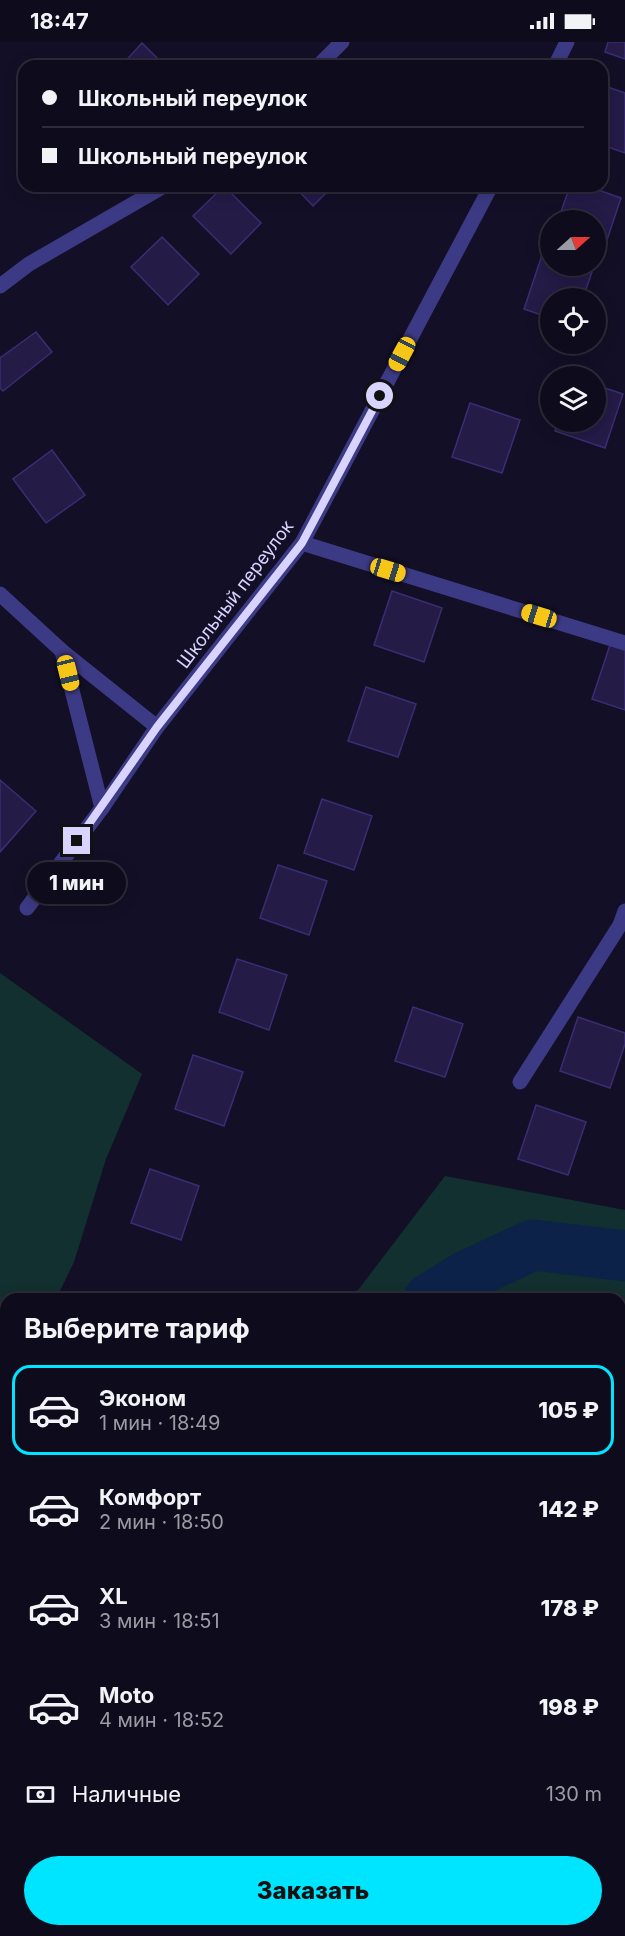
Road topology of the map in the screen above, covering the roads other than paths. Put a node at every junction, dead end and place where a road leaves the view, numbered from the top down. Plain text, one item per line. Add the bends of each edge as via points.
1 (342, 42) edge
2 (567, 42) edge
3 (324, 60) edge
4 (558, 60) edge
5 (154, 192) edge
6 (488, 192) edge
7 (0, 286) edge
8 (302, 543) junction
9 (0, 594) edge
10 (625, 643) edge
11 (63, 651) junction
12 (157, 727) junction
13 (102, 808) junction
14 (27, 908) dead end
15 (625, 911) edge
16 (520, 1082) dead end

1 - 3 street
2 - 4 street
5 - 7 street via 29,264
6 - 8 street, Школьный переулок
8 - 10 street
8 - 12 street, Школьный переулок
9 - 11 street
11 - 12 street
11 - 13 street
12 - 13 street, Школьный переулок
13 - 14 street, Школьный переулок
15 - 16 street via 620,925

